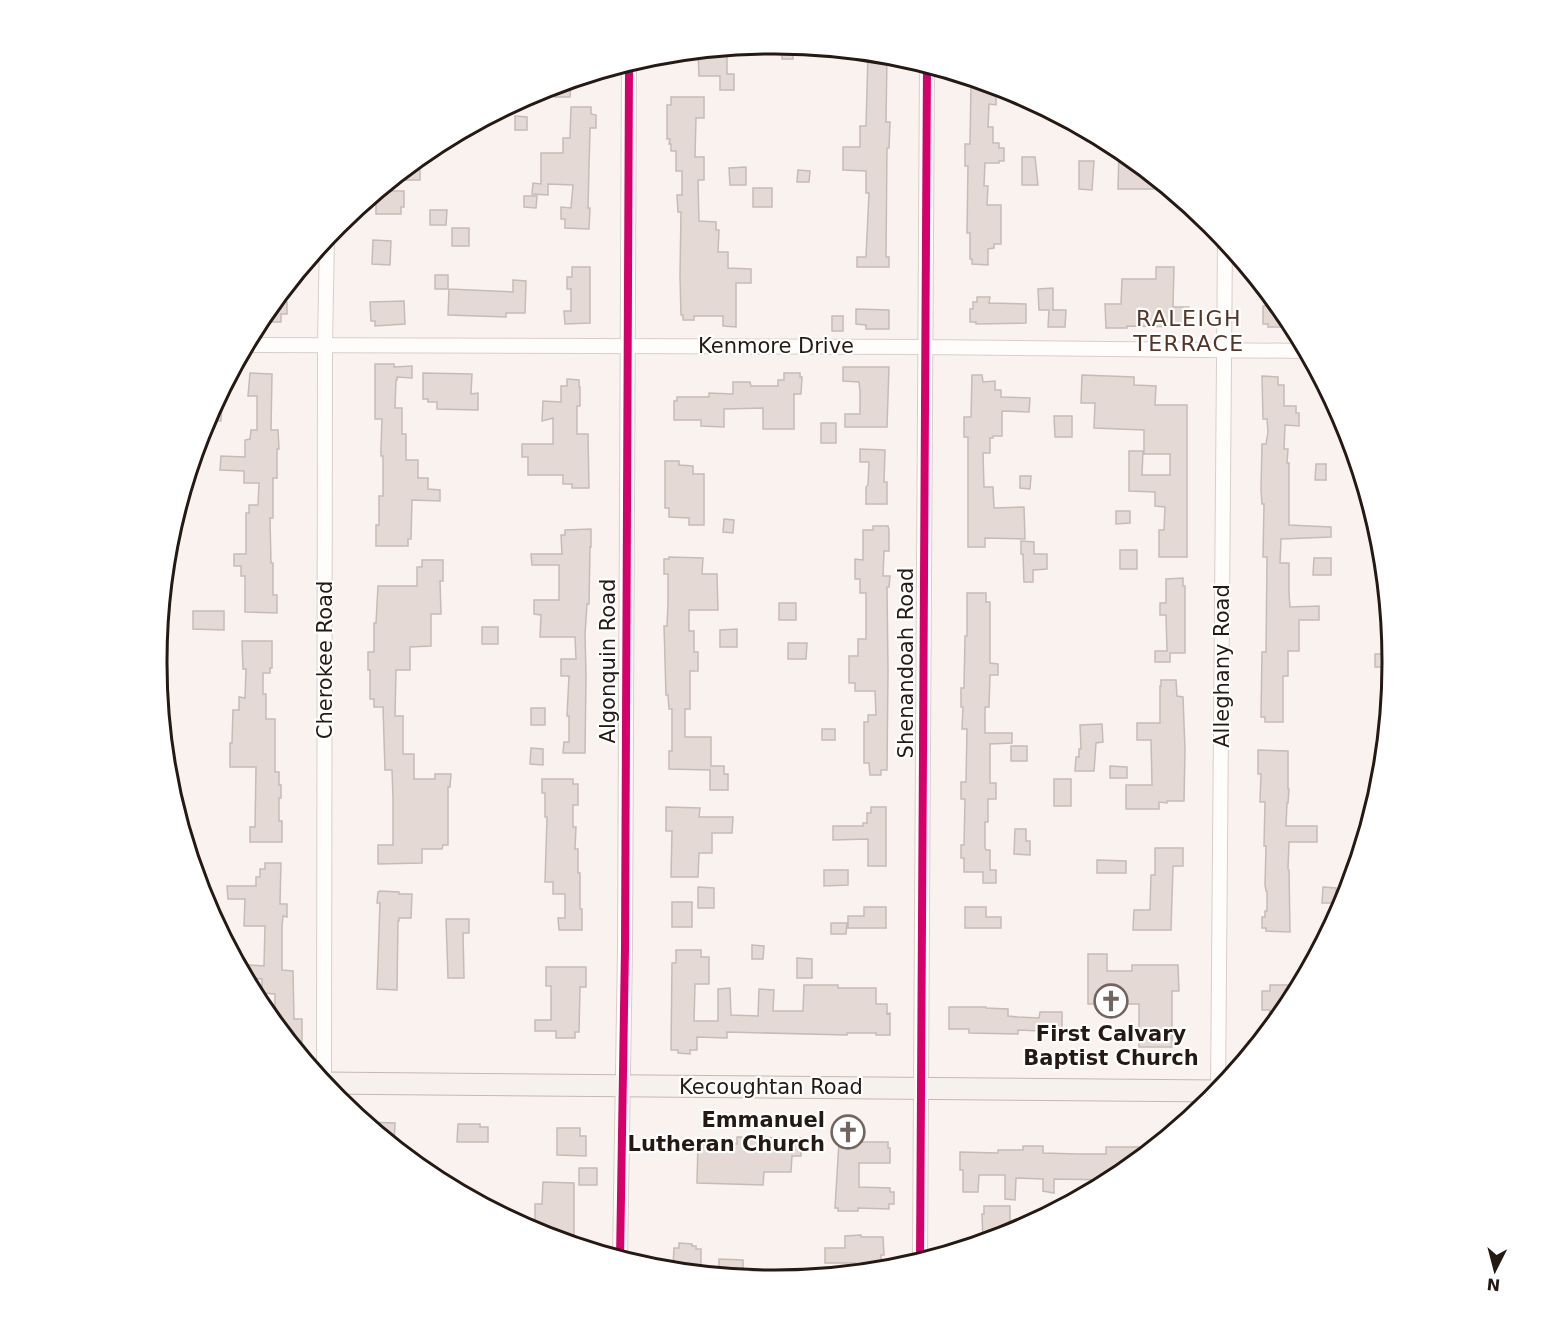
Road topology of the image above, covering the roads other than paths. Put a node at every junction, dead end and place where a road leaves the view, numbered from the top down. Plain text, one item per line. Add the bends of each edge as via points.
1 (629, 72) edge
2 (927, 74) edge
3 (327, 251) edge
4 (1225, 254) edge
5 (325, 344) junction
6 (256, 345) edge
7 (627, 346) junction
8 (926, 347) junction
9 (1224, 350) junction
10 (1297, 351) edge
11 (324, 1070) edge
12 (1218, 1077) edge
13 (336, 1083) edge
14 (622, 1086) junction
15 (922, 1087) junction
16 (1205, 1091) edge
17 (620, 1250) edge
18 (920, 1252) edge

1 - 7 street, Algonquin Road
2 - 8 street, Shenandoah Road
3 - 5 street, Cherokee Road
4 - 9 street, Alleghany Road
5 - 6 street, Kenmore Drive
5 - 7 street, Kenmore Drive
5 - 11 street, Cherokee Road
7 - 8 street, Kenmore Drive
7 - 14 street, Algonquin Road
8 - 9 street, Kenmore Drive
8 - 15 street, Shenandoah Road
9 - 10 street, Kenmore Drive
9 - 12 street, Alleghany Road
13 - 14 main road, Kecoughtan Road
14 - 15 main road, Kecoughtan Road
14 - 17 street, Algonquin Road
15 - 16 main road, Kecoughtan Road
15 - 18 street, Shenandoah Road

